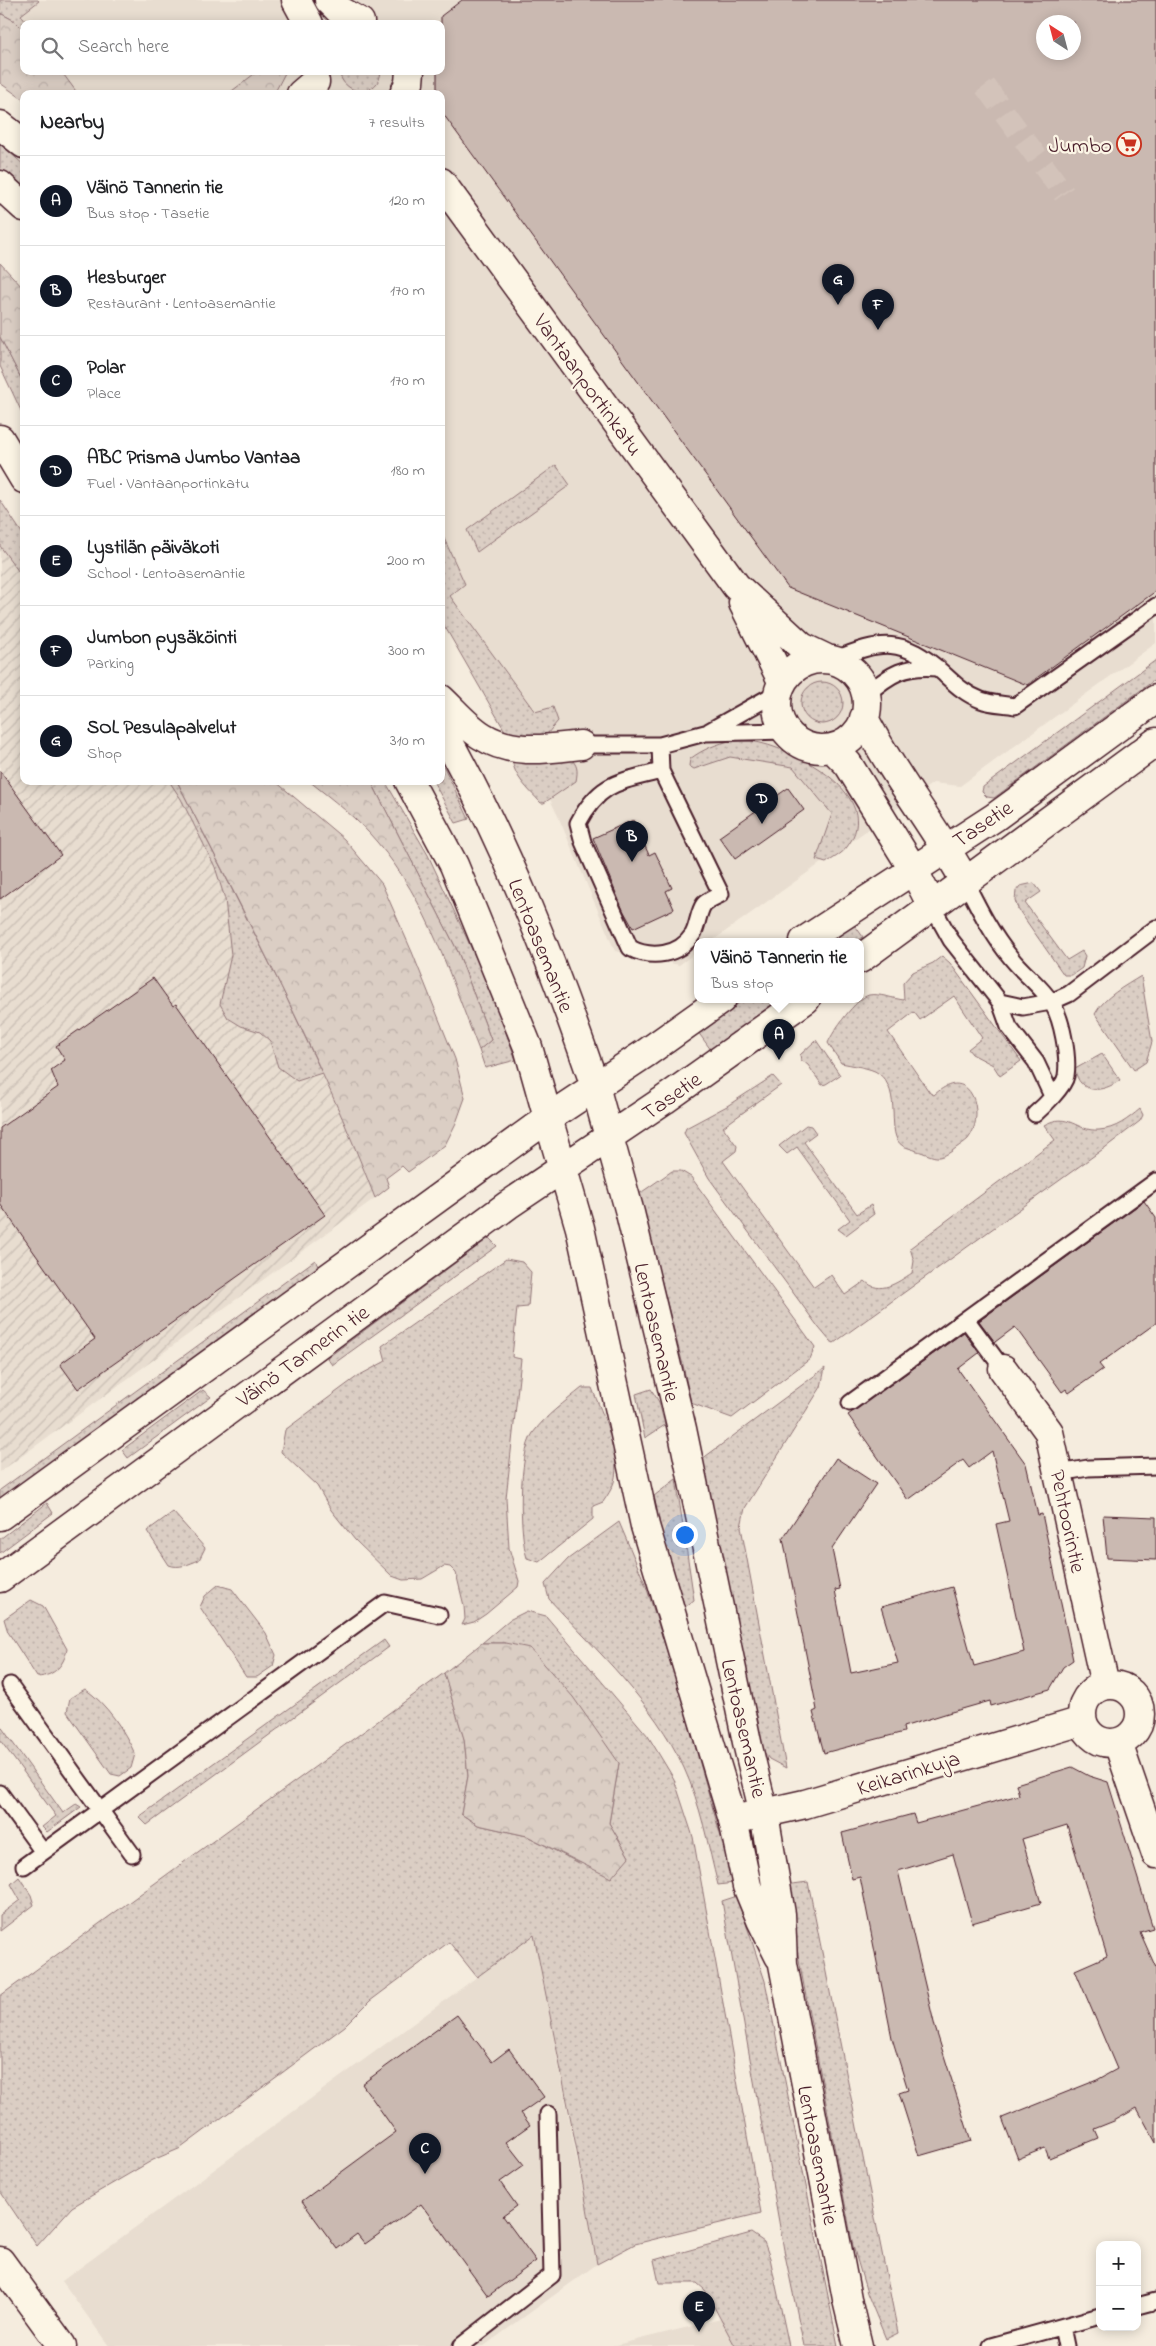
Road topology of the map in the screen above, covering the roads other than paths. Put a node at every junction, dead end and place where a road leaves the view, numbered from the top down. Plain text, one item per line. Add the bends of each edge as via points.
1 (296, 0) edge
2 (329, 0) edge
3 (307, 20) edge
4 (357, 20) edge
5 (410, 75) edge
6 (406, 90) edge
7 (0, 125) edge
8 (20, 141) edge
9 (0, 185) edge
10 (445, 187) edge
11 (20, 204) edge
12 (0, 439) edge
13 (20, 472) edge
14 (736, 586) junction
15 (1156, 606) edge
16 (829, 659) junction
17 (938, 668) junction
18 (780, 687) junction
19 (1156, 699) edge
20 (445, 703) edge
21 (865, 707) junction
22 (785, 731) junction
23 (705, 733) junction
24 (445, 736) edge
25 (1156, 742) edge
26 (581, 745) joint
27 (660, 745) junction
28 (832, 748) junction
29 (661, 771) junction
30 (411, 785) edge
31 (947, 848) junction
32 (913, 869) junction
33 (965, 881) junction
34 (932, 906) junction
35 (1156, 928) edge
36 (809, 938) edge
37 (864, 956) edge
38 (1000, 1002) junction
39 (1051, 1002) junction
40 (716, 1003) edge
41 (800, 1003) edge
42 (595, 1086) junction
43 (1052, 1096) junction
44 (1035, 1114) dead end
45 (548, 1118) junction
46 (608, 1138) junction
47 (564, 1166) junction
48 (1156, 1181) edge
49 (966, 1319) junction
50 (1003, 1370) joint
51 (850, 1403) dead end
52 (1156, 1466) edge
53 (1059, 1473) junction
54 (0, 1516) edge
55 (0, 1578) edge
56 (439, 1615) dead end
57 (10, 1684) dead end
58 (1105, 1685) junction
59 (1082, 1721) junction
60 (1118, 1743) junction
61 (0, 1793) edge
62 (100, 1810) junction
63 (764, 1814) junction
64 (733, 1820) junction
65 (44, 1852) junction
66 (132, 1854) dead end
67 (1156, 1854) edge
68 (24, 1866) dead end
69 (783, 1964) junction
70 (548, 2114) dead end
71 (0, 2261) edge
72 (1156, 2301) edge
73 (1141, 2305) edge
74 (1096, 2317) edge
75 (1062, 2327) junction
76 (62, 2346) edge
77 (461, 2346) edge
78 (858, 2346) edge
79 (992, 2346) edge
80 (1066, 2346) edge

1 - 3 main road
2 - 4 main road
5 - 6 main road
7 - 8 main road
9 - 11 main road
10 - 14 main road, Vantaanportinkatu
12 - 13 main road
14 - 16 main road, Vantaanportinkatu via 802,647
14 - 18 main road, Vantaanportinkatu
15 - 17 lane via 1015,706 982,701 961,690
16 - 17 lane via 857,650 897,645 920,654
16 - 18 main road via 810,660 796,666
16 - 21 main road, Vantaanportinkatu via 848,666 859,678
17 - 21 lane via 901,670 883,680
18 - 22 main road, Vantaanportinkatu via 776,708
18 - 23 lane
19 - 31 main road, Tasetie
20 - 26 main road via 480,735 496,743 539,750
21 - 28 main road via 858,730 847,741
21 - 31 main road, Vantaanportinkatu via 898,777
22 - 23 lane
22 - 28 main road via 808,747
23 - 27 lane
24 - 42 main road, Lentoasemantie via 503,851 545,950
25 - 33 main road, Tasetie
26 - 27 lane
27 - 29 lane
28 - 32 main road via 848,764
29 - 29 lane via 720,894 703,905 693,934 682,946 668,953 652,955 630,948 583,842 578,823 587,806 612,784
30 - 45 main road, Lentoasemantie via 454,865 528,1047
31 - 32 main road, Tasetie
31 - 33 main road, Vantaanportinkatu
32 - 34 main road
32 - 36 main road, Tasetie
33 - 34 main road, Tasetie
33 - 39 lane via 988,926 1012,960
34 - 37 main road, Tasetie
34 - 38 lane via 951,940
35 - 39 lane via 1069,994
38 - 39 lane via 1023,1007
38 - 43 lane via 1009,1027 1036,1062
39 - 43 lane via 1060,1024 1066,1056 1066,1078
40 - 42 main road
41 - 46 main road, Tasetie
42 - 45 main road, Väinö Tannerin tie
42 - 46 main road, Lentoasemantie
43 - 44 lane
45 - 47 main road, Lentoasemantie
45 - 54 main road, Väinö Tannerin tie
46 - 47 main road, Väinö Tannerin tie
46 - 63 main road, Lentoasemantie via 630,1213 682,1429
47 - 55 main road, Väinö Tannerin tie
47 - 64 main road, Lentoasemantie via 583,1237 645,1526
48 - 49 lane
49 - 50 lane
49 - 51 lane
50 - 53 main road, Pehtoorintie via 1049,1432
52 - 53 lane via 1088,1468
53 - 58 main road, Pehtoorintie
56 - 62 lane via 385,1602
57 - 62 lane
58 - 59 main road via 1089,1694 1081,1712
58 - 60 main road via 1129,1691 1139,1705 1139,1724 1127,1740
59 - 60 main road via 1086,1730 1099,1742
59 - 63 main road, Keikarinkuja
60 - 67 main road
61 - 65 lane
62 - 65 lane
62 - 66 lane
63 - 64 main road, Keikarinkuja
63 - 69 main road, Lentoasemantie via 781,1914
64 - 69 main road, Lentoasemantie via 747,1886
65 - 68 lane
69 - 78 main road, Lentoasemantie
70 - 77 lane via 552,2275
71 - 76 main road
72 - 73 lane
74 - 75 lane
75 - 79 lane
75 - 80 lane

